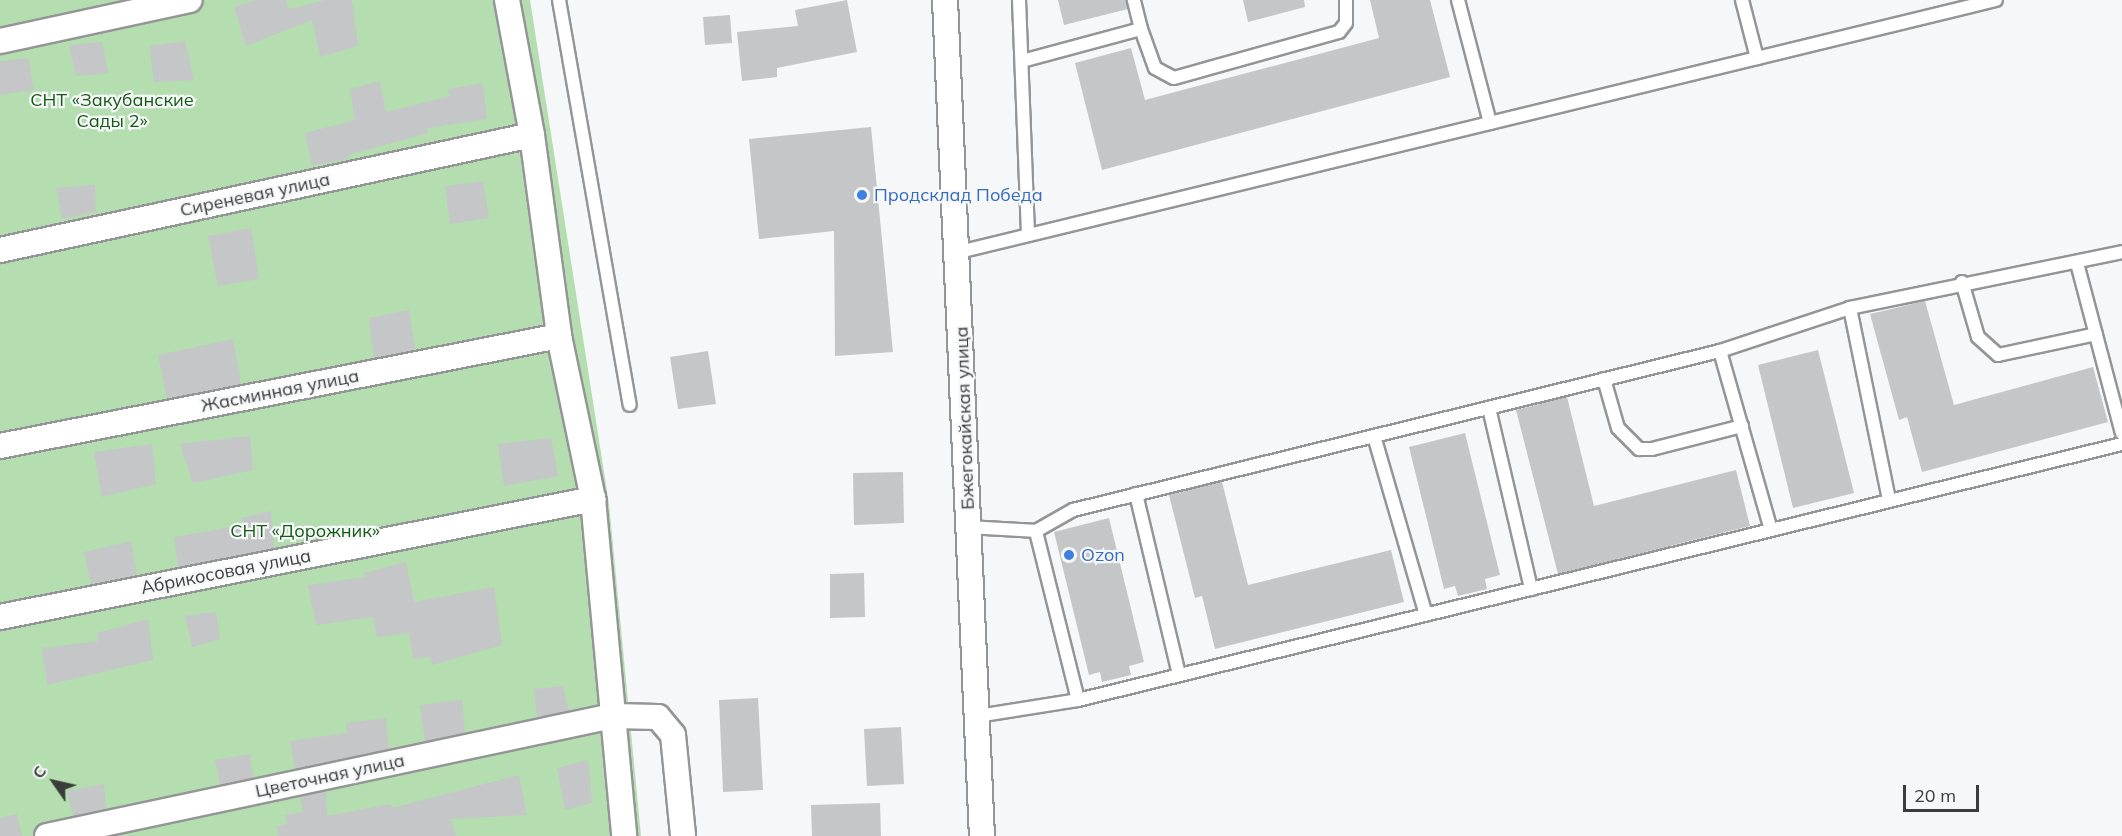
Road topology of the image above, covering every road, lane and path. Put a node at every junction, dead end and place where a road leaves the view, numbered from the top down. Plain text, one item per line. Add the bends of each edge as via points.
1 (190, 0) edge
2 (507, 0) edge
3 (560, 0) edge
4 (945, 0) edge
5 (1019, 0) edge
6 (1134, 0) edge
7 (1346, 0) edge
8 (1458, 0) edge
9 (1742, 0) edge
10 (1996, 0) edge
11 (1141, 29) junction
12 (0, 40) edge
13 (1757, 58) junction
14 (1022, 61) junction
15 (1490, 123) junction
16 (521, 138) junction
17 (1028, 235) junction
18 (0, 250) edge
19 (960, 252) junction
20 (2122, 252) edge
21 (2077, 263) junction
22 (1962, 282) junction
23 (1850, 308) junction
24 (2096, 334) junction
25 (559, 336) junction
26 (1720, 351) junction
27 (1604, 379) junction
28 (630, 405) dead end
29 (1489, 408) junction
30 (1742, 426) junction
31 (2122, 433) edge
32 (1374, 436) junction
33 (2122, 444) edge
34 (0, 446) edge
35 (1136, 494) junction
36 (593, 499) junction
37 (1889, 500) junction
38 (969, 527) junction
39 (1771, 530) junction
40 (1036, 531) junction
41 (1531, 589) junction
42 (1426, 615) junction
43 (0, 617) edge
44 (1179, 675) junction
45 (1078, 700) junction
46 (612, 716) junction
47 (978, 716) junction
48 (47, 836) edge
49 (624, 836) edge
50 (683, 836) edge
51 (982, 836) edge

1 - 12 street
2 - 16 street
3 - 28 lane
4 - 19 street, Бжегокайская улица
5 - 14 lane
6 - 11 lane
7 - 11 lane via 1346,23 1339,32 1174,78 1155,68
8 - 15 lane
9 - 13 lane
10 - 13 lane
11 - 14 lane
13 - 15 lane
14 - 17 lane
15 - 17 lane
16 - 18 street, Сиреневая улица
16 - 25 street
17 - 19 lane
19 - 38 street, Бжегокайская улица
20 - 21 lane
21 - 22 lane
21 - 24 lane
22 - 23 lane
22 - 24 lane via 1978,337 1998,355
23 - 26 lane
23 - 37 lane
24 - 31 lane
25 - 34 street, Жасминная улица
25 - 36 street
26 - 27 lane
26 - 30 lane
27 - 29 lane
27 - 30 lane via 1617,428 1639,448
29 - 32 lane
29 - 41 lane
30 - 39 lane
32 - 35 lane
32 - 42 lane
33 - 37 lane
35 - 40 lane via 1073,510
35 - 44 lane
36 - 43 street, Абрикосовая улица
36 - 46 street
37 - 39 lane
38 - 40 lane
38 - 47 street, Бжегокайская улица
39 - 41 lane
40 - 45 lane
41 - 42 lane
42 - 44 lane
44 - 45 lane
45 - 47 lane
46 - 48 street, Цветочная улица
46 - 49 street
46 - 50 street, Цветочная улица via 658,717 673,735
47 - 51 street, Бжегокайская улица

